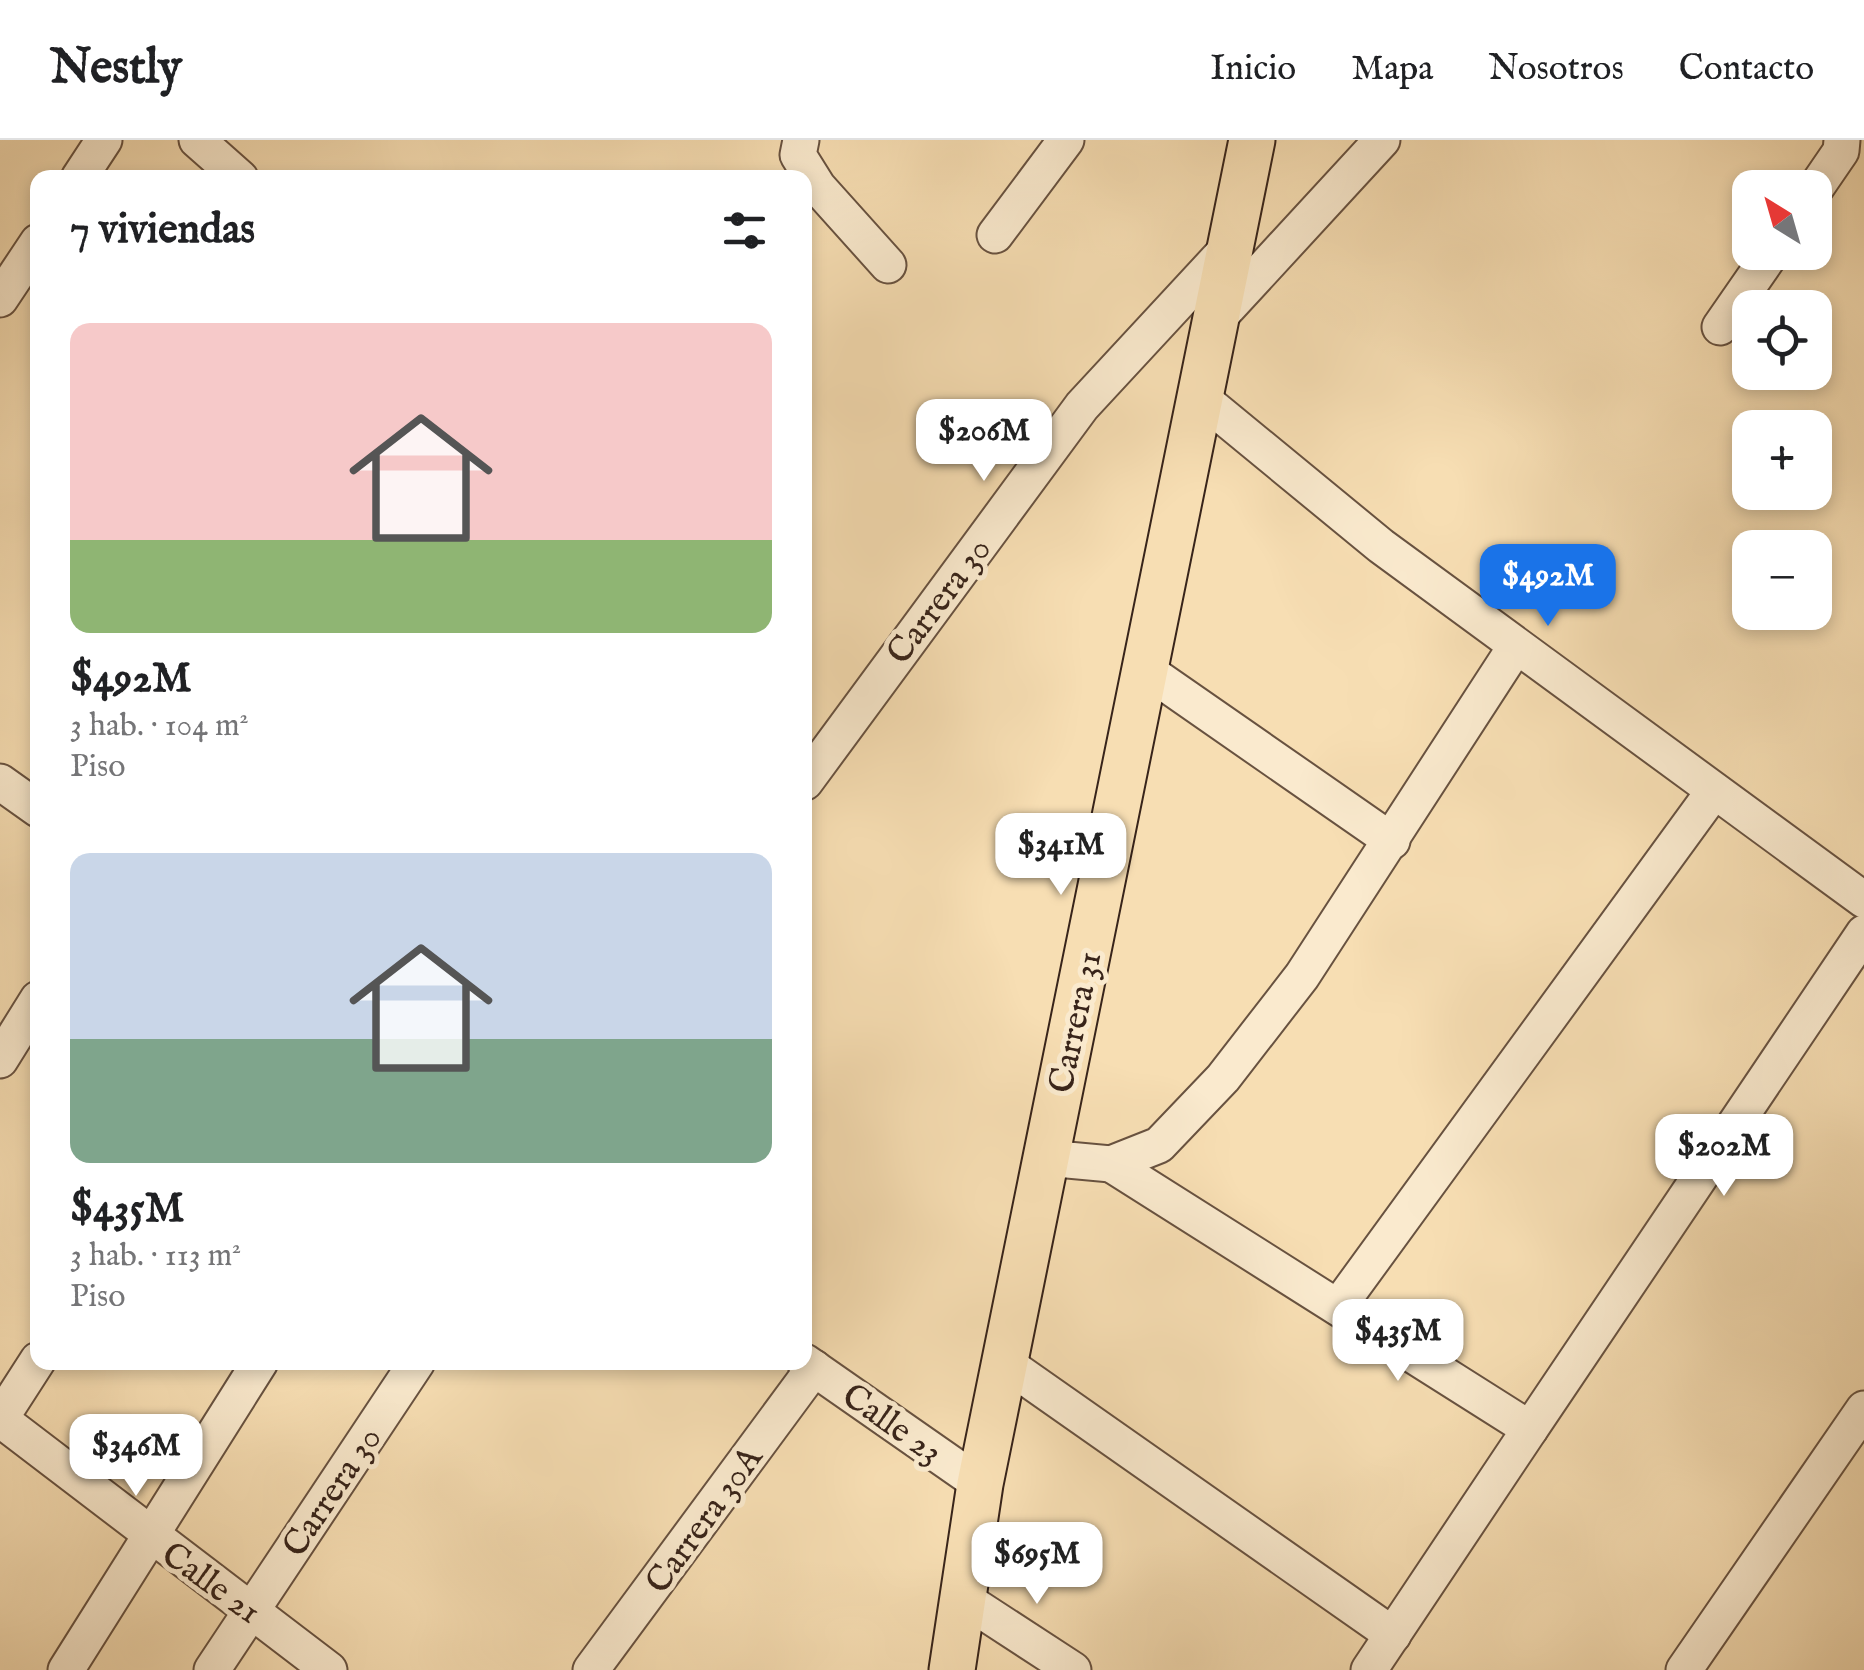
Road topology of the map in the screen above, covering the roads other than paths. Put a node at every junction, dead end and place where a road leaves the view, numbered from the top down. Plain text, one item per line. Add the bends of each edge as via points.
1 (104, 140) edge
2 (197, 140) edge
3 (801, 140) edge
4 (1066, 140) edge
5 (1252, 140) edge
6 (1382, 140) edge
7 (1842, 140) edge
8 (84, 170) edge
9 (231, 170) edge
10 (807, 170) edge
11 (1828, 170) edge
12 (812, 178) edge
13 (995, 235) dead end
14 (1234, 243) junction
15 (30, 254) edge
16 (888, 265) dead end
17 (1760, 270) edge
18 (0, 299) edge
19 (1218, 318) junction
20 (1720, 327) dead end
21 (1202, 398) junction
22 (1516, 646) junction
23 (1146, 670) junction
24 (812, 772) edge
25 (0, 782) edge
26 (1714, 790) junction
27 (30, 803) edge
28 (1392, 841) junction
29 (1864, 900) edge
30 (1864, 933) edge
31 (30, 1012) edge
32 (0, 1060) edge
33 (1046, 1158) junction
34 (1111, 1164) junction
35 (1338, 1308) junction
36 (1005, 1363) junction
37 (812, 1366) edge
38 (32, 1370) edge
39 (255, 1370) edge
40 (412, 1370) edge
41 (806, 1370) edge
42 (1864, 1409) edge
43 (0, 1420) edge
44 (1530, 1429) junction
45 (980, 1484) junction
46 (151, 1538) junction
47 (964, 1598) junction
48 (252, 1610) junction
49 (1393, 1635) junction
50 (66, 1670) edge
51 (212, 1670) edge
52 (329, 1670) edge
53 (591, 1670) edge
54 (952, 1670) edge
55 (1073, 1670) edge
56 (1369, 1670) edge
57 (1684, 1670) edge

1 - 8 street
2 - 9 street
3 - 10 street via 798,156
4 - 13 street
5 - 14 main road, Carrera 31
6 - 19 street
7 - 11 street
12 - 16 street
14 - 19 main road, Carrera 31
14 - 24 street, Carrera 30 via 1082,406
15 - 18 street
17 - 20 street
19 - 21 main road, Carrera 31
21 - 22 street via 1381,546
21 - 23 main road, Carrera 31
22 - 26 street
22 - 28 street
23 - 28 street
23 - 33 main road, Carrera 31
25 - 27 street
26 - 29 street
26 - 35 street
28 - 34 street via 1302,976 1223,1078 1159,1144
30 - 44 street
31 - 32 street
33 - 34 street
33 - 36 main road, Carrera 31
34 - 35 street
35 - 44 street
36 - 45 main road, Carrera 31
36 - 49 street
37 - 45 street, Calle 23
38 - 43 street
39 - 46 street
40 - 48 street, Carrera 30
41 - 53 street, Carrera 30A
42 - 57 street
43 - 46 street, Calle 21
44 - 49 street
45 - 47 main road, Carrera 31
46 - 48 street, Calle 21
46 - 50 street
47 - 54 main road, Carrera 31
47 - 55 street
48 - 51 street, Carrera 30
48 - 52 street, Calle 21
49 - 56 street

